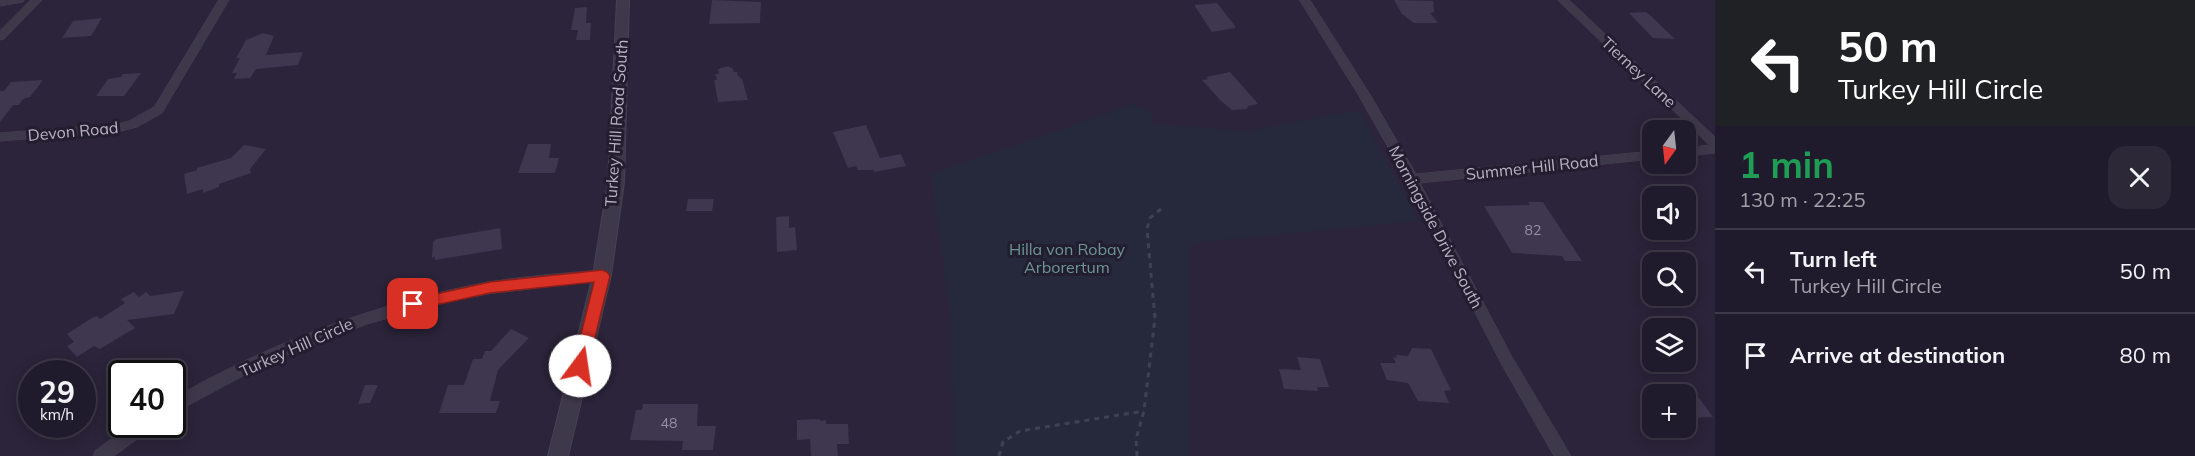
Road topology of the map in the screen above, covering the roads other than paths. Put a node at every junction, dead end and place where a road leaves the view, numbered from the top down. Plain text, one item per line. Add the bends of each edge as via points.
1 (19, 0) edge
2 (36, 0) edge
3 (224, 0) edge
4 (624, 0) edge
5 (1305, 0) edge
6 (1563, 0) edge
7 (0, 3) edge
8 (0, 37) edge
9 (0, 137) edge
10 (1715, 144) edge
11 (1715, 149) edge
12 (1696, 151) edge
13 (1642, 156) edge
14 (1412, 179) junction
15 (602, 276) junction
16 (186, 400) edge
17 (126, 438) edge
18 (101, 456) edge
19 (558, 456) edge
20 (1563, 456) edge

1 - 7 street
2 - 8 street
3 - 9 street, Devon Road via 158,110 146,119 117,128
4 - 15 street, Turkey Hill Road South via 616,182
5 - 14 street, Morningside Drive South
6 - 10 street, Tierney Lane
11 - 12 street
13 - 14 street, Summer Hill Road
14 - 20 street, Morningside Drive South via 1507,361
15 - 16 street, Turkey Hill Circle via 490,287 394,309 338,326
15 - 19 street, Turkey Hill Road South
17 - 18 street

